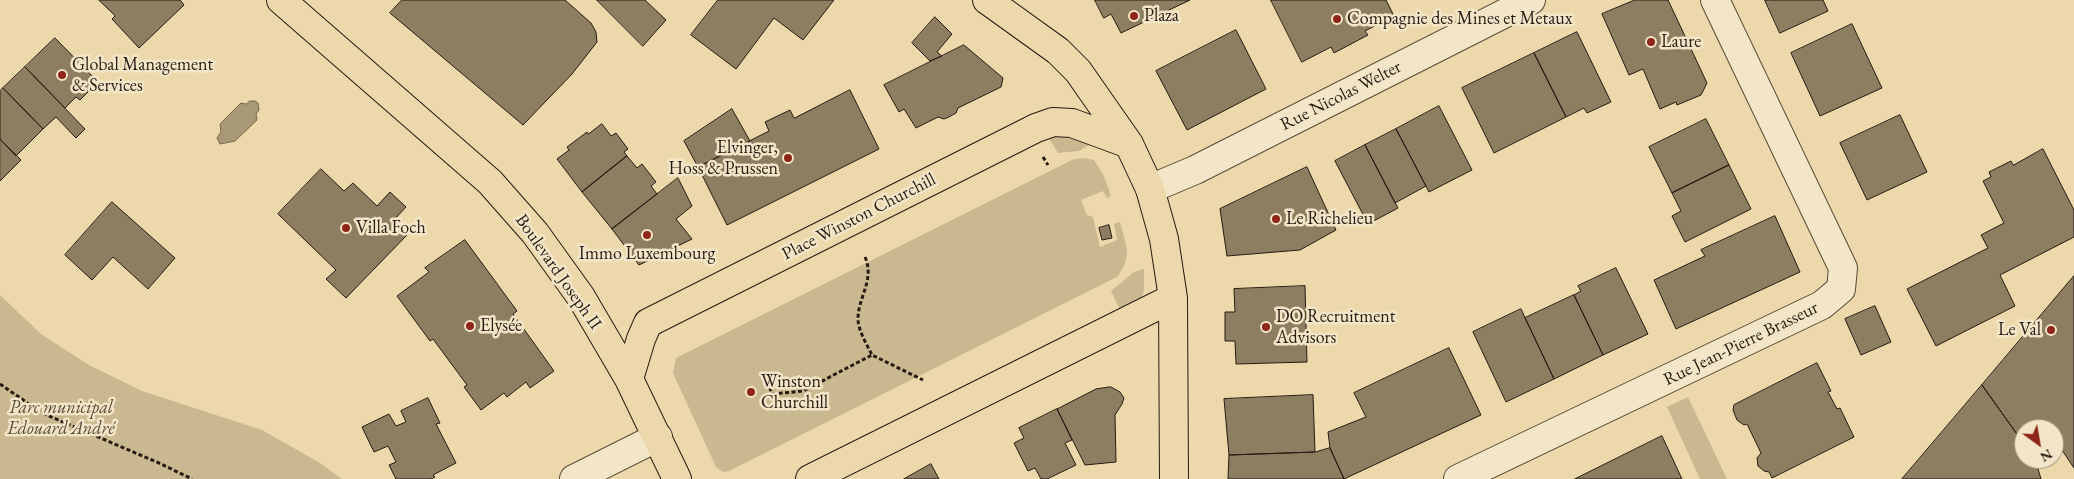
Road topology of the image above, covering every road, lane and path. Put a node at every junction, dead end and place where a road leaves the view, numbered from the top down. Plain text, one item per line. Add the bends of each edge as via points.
1 (281, 0) edge
2 (987, 0) edge
3 (1531, 0) edge
4 (1715, 0) edge
5 (1128, 144) junction
6 (1150, 189) junction
7 (865, 257) dead end
8 (1173, 298) junction
9 (872, 356) junction
10 (629, 379) junction
11 (924, 380) dead end
12 (766, 382) dead end
13 (0, 384) edge
14 (658, 438) junction
15 (192, 479) edge
16 (574, 479) edge
17 (677, 479) edge
18 (810, 479) edge
19 (1174, 479) edge
20 (1458, 479) edge

1 - 10 main road, Boulevard Joseph II via 490,182 535,233 580,297
2 - 5 main road via 1058,51 1078,71
3 - 6 street, Rue Nicolas Welter via 1195,170
4 - 20 street, Rue Jean-Pierre Brasseur via 1843,268 1841,289 1822,305
5 - 6 main road
5 - 10 main road, Place Winston Churchill via 1072,123 1053,122 1036,128 648,323
6 - 8 main road via 1164,239
7 - 9 path via 868,284 858,311 858,322
8 - 18 main road
8 - 19 main road
9 - 11 path
9 - 12 path via 803,391 773,394
10 - 14 main road, Boulevard Joseph II
13 - 15 path via 42,413
14 - 16 street
14 - 17 main road, Boulevard Joseph II

